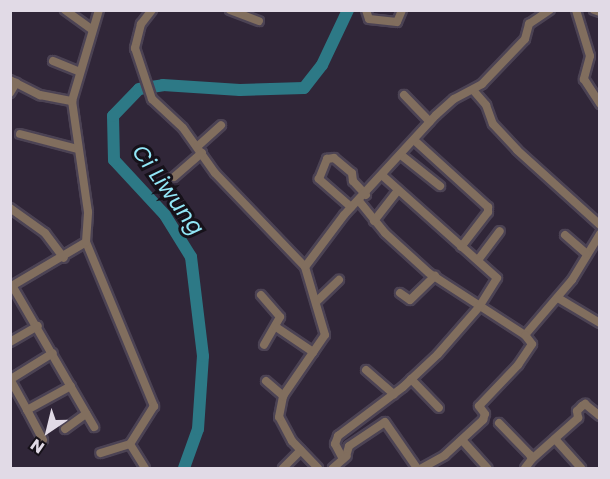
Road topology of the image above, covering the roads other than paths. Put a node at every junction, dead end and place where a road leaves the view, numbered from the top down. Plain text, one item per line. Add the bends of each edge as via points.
1 (65, 10) edge
2 (99, 10) edge
3 (152, 10) edge
4 (230, 10) edge
5 (366, 10) edge
6 (402, 10) edge
7 (550, 10) edge
8 (576, 10) edge
9 (594, 10) edge
10 (600, 12) edge
11 (260, 21) dead end
12 (91, 29) junction
13 (53, 61) dead end
14 (78, 71) junction
15 (14, 81) edge
16 (473, 90) junction
17 (10, 93) edge
18 (404, 95) dead end
19 (72, 101) junction
20 (600, 104) edge
21 (430, 122) junction
22 (221, 125) dead end
23 (20, 134) dead end
24 (414, 140) junction
25 (77, 149) junction
26 (200, 149) junction
27 (401, 155) junction
28 (382, 176) junction
29 (174, 177) dead end
30 (440, 186) dead end
31 (398, 190) junction
32 (366, 195) junction
33 (359, 201) junction
34 (351, 207) junction
35 (10, 208) edge
36 (374, 221) junction
37 (600, 225) edge
38 (500, 231) dead end
39 (600, 234) edge
40 (565, 235) dead end
41 (86, 242) junction
42 (461, 247) junction
43 (586, 254) junction
44 (64, 258) junction
45 (478, 260) junction
46 (305, 267) junction
47 (435, 276) junction
48 (339, 280) dead end
49 (12, 287) edge
50 (400, 293) dead end
51 (261, 295) dead end
52 (558, 298) junction
53 (316, 302) junction
54 (479, 307) junction
55 (600, 322) edge
56 (38, 326) junction
57 (276, 327) junction
58 (525, 335) junction
59 (10, 342) edge
60 (264, 345) dead end
61 (313, 352) junction
62 (53, 353) junction
63 (366, 370) dead end
64 (11, 379) edge
65 (411, 379) junction
66 (266, 381) dead end
67 (71, 386) junction
68 (394, 394) junction
69 (283, 396) junction
70 (439, 408) dead end
71 (27, 410) junction
72 (86, 414) junction
73 (368, 414) junction
74 (600, 416) edge
75 (499, 423) dead end
76 (376, 425) junction
77 (94, 428) dead end
78 (65, 429) dead end
79 (555, 439) junction
80 (43, 440) dead end
81 (462, 440) junction
82 (130, 444) junction
83 (301, 450) junction
84 (100, 453) dead end
85 (347, 456) junction
86 (532, 459) junction
87 (145, 468) edge
88 (283, 468) edge
89 (318, 468) edge
90 (333, 468) edge
91 (417, 468) edge
92 (422, 468) edge
93 (487, 468) edge
94 (525, 468) edge
95 (580, 468) edge

1 - 12 street
2 - 12 street
3 - 26 street via 136,36 138,62 152,99
4 - 11 street
5 - 6 street via 369,19 397,22
7 - 16 street via 529,24 517,48
8 - 20 street via 590,56 586,85
9 - 10 street
12 - 14 street
13 - 14 street
14 - 19 street
15 - 17 street
15 - 19 street via 40,95
16 - 21 street via 454,99
16 - 37 street via 486,105 493,124 517,150
18 - 21 street
19 - 25 street
21 - 24 street
22 - 26 street
23 - 25 street
24 - 27 street
24 - 42 street via 488,207
25 - 41 street via 88,212
26 - 29 street
26 - 46 street via 215,173
27 - 28 street
27 - 30 street
28 - 31 street
28 - 32 street
31 - 36 street
31 - 42 street
32 - 33 street
32 - 34 street via 353,181 352,172 334,158 327,159 319,179
33 - 34 street
33 - 36 street
34 - 46 street
35 - 44 street via 45,233
36 - 47 street
38 - 45 street
39 - 43 street
40 - 43 street
41 - 44 street
41 - 82 street via 154,406
42 - 45 street
43 - 52 street
44 - 49 street
45 - 54 street via 497,278
46 - 53 street
47 - 50 street via 411,300
47 - 54 street
48 - 53 street
49 - 56 street
51 - 57 street via 280,317
52 - 55 street
52 - 58 street
53 - 61 street via 325,335
54 - 58 street
54 - 65 street
56 - 59 street
56 - 62 street
57 - 60 street
57 - 61 street
58 - 81 street via 532,344 518,365 479,406 485,417
61 - 69 street
62 - 64 street
62 - 67 street
63 - 68 street
64 - 71 street
65 - 68 street
65 - 70 street
66 - 69 street
67 - 71 street
67 - 72 street
68 - 73 street
69 - 83 street via 282,427
71 - 80 street
72 - 77 street
72 - 78 street
73 - 76 street
73 - 85 street via 336,438
74 - 79 street via 585,404 577,411 578,418
75 - 86 street
76 - 85 street via 349,446
76 - 91 street via 387,424
79 - 86 street
79 - 95 street
81 - 92 street
81 - 93 street
82 - 84 street
82 - 87 street
83 - 88 street
83 - 89 street
85 - 90 street
86 - 94 street

